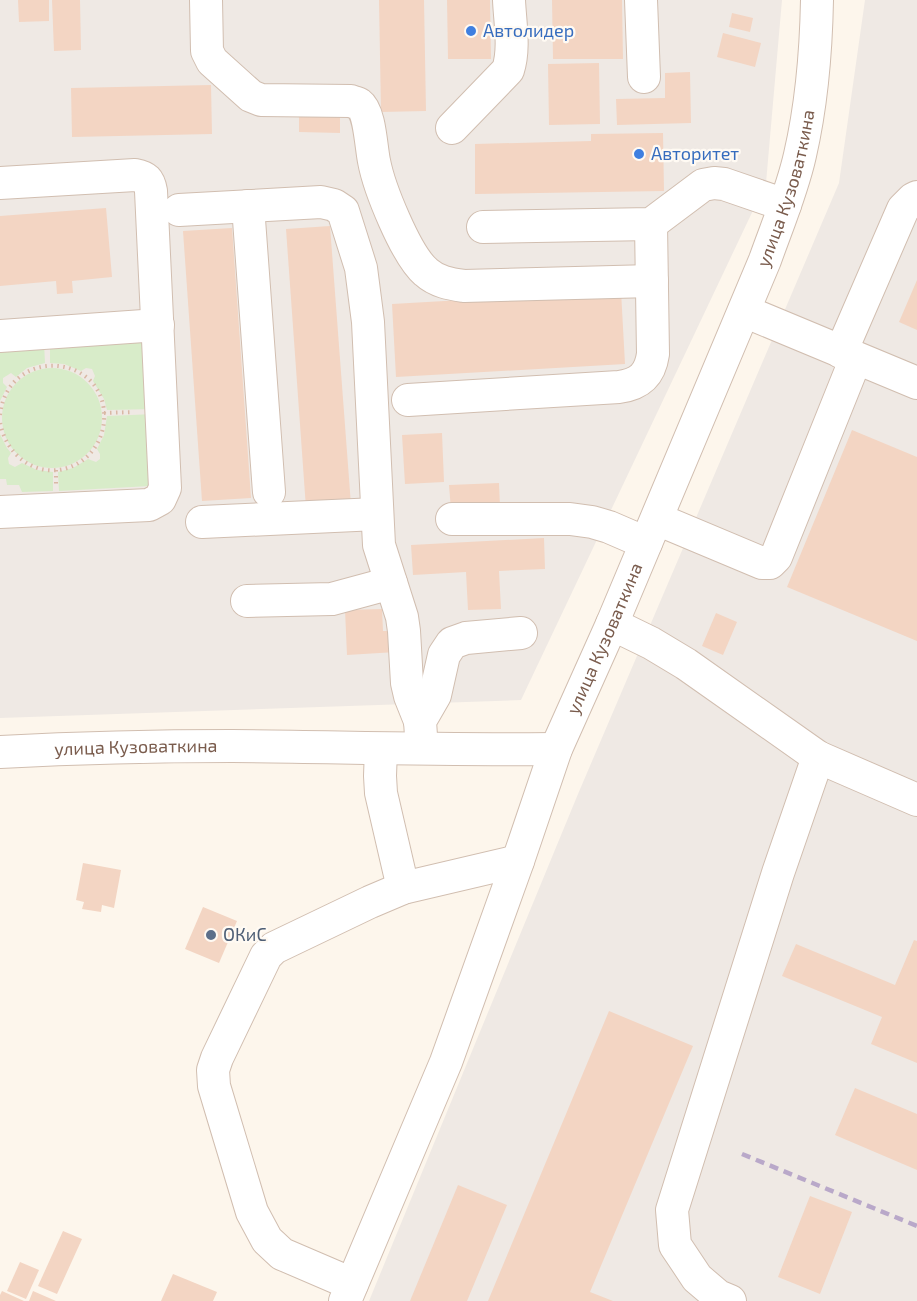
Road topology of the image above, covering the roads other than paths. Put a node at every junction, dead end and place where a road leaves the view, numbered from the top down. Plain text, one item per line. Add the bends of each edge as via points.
1 (206, 0) edge
2 (509, 0) edge
3 (641, 0) edge
4 (817, 0) edge
5 (644, 77) dead end
6 (452, 128) dead end
7 (0, 183) edge
8 (917, 198) edge
9 (785, 205) junction
10 (248, 206) junction
11 (180, 210) dead end
12 (651, 224) junction
13 (483, 227) dead end
14 (652, 281) junction
15 (744, 311) junction
16 (158, 325) junction
17 (0, 336) edge
18 (848, 355) junction
19 (917, 383) edge
20 (408, 400) dead end
21 (269, 492) dead end
22 (0, 512) edge
23 (377, 514) junction
24 (452, 519) dead end
25 (202, 522) dead end
26 (651, 531) junction
27 (391, 583) junction
28 (247, 601) dead end
29 (612, 624) junction
30 (521, 633) dead end
31 (421, 735) junction
32 (381, 748) junction
33 (556, 748) junction
34 (0, 752) edge
35 (818, 757) junction
36 (917, 800) edge
37 (518, 861) junction
38 (403, 888) junction
39 (349, 1292) edge
40 (730, 1301) edge

1 - 14 street via 207,51 212,61 250,96 261,100 351,101 360,105 366,115 379,183 407,248 435,279 464,286
2 - 6 street via 512,48 508,70
3 - 5 street
4 - 9 street, улица Кузоваткина via 812,94 800,158
7 - 16 street via 135,175 150,182
8 - 18 street via 903,209
9 - 12 street via 714,183 703,185
9 - 15 street, улица Кузоваткина
10 - 11 street
10 - 21 street
10 - 23 street via 321,202 343,211 361,268 368,322
12 - 13 street
12 - 14 street
14 - 20 street via 651,368 630,386
15 - 18 street
15 - 26 street, улица Кузоваткина
16 - 17 street
16 - 22 street via 165,488 160,499 148,505
18 - 19 street
18 - 26 street via 776,557 770,563
23 - 25 street
23 - 27 street via 379,544
24 - 26 street via 570,519
26 - 29 street, улица Кузоваткина
27 - 28 street via 332,599
27 - 31 street via 402,617 407,683
29 - 33 street, улица Кузоваткина
29 - 35 street via 686,664
30 - 31 street via 452,643 444,655
31 - 32 street, улица Кузоваткина
31 - 33 street, улица Кузоваткина
32 - 34 street, улица Кузоваткина via 232,746
32 - 38 street via 381,793
33 - 37 street
35 - 36 street
35 - 40 street via 777,873 672,1210 675,1245 697,1278
37 - 38 street
37 - 39 street via 446,1062
38 - 39 street via 274,948 258,971 213,1070 214,1086 252,1212 267,1240 282,1254

